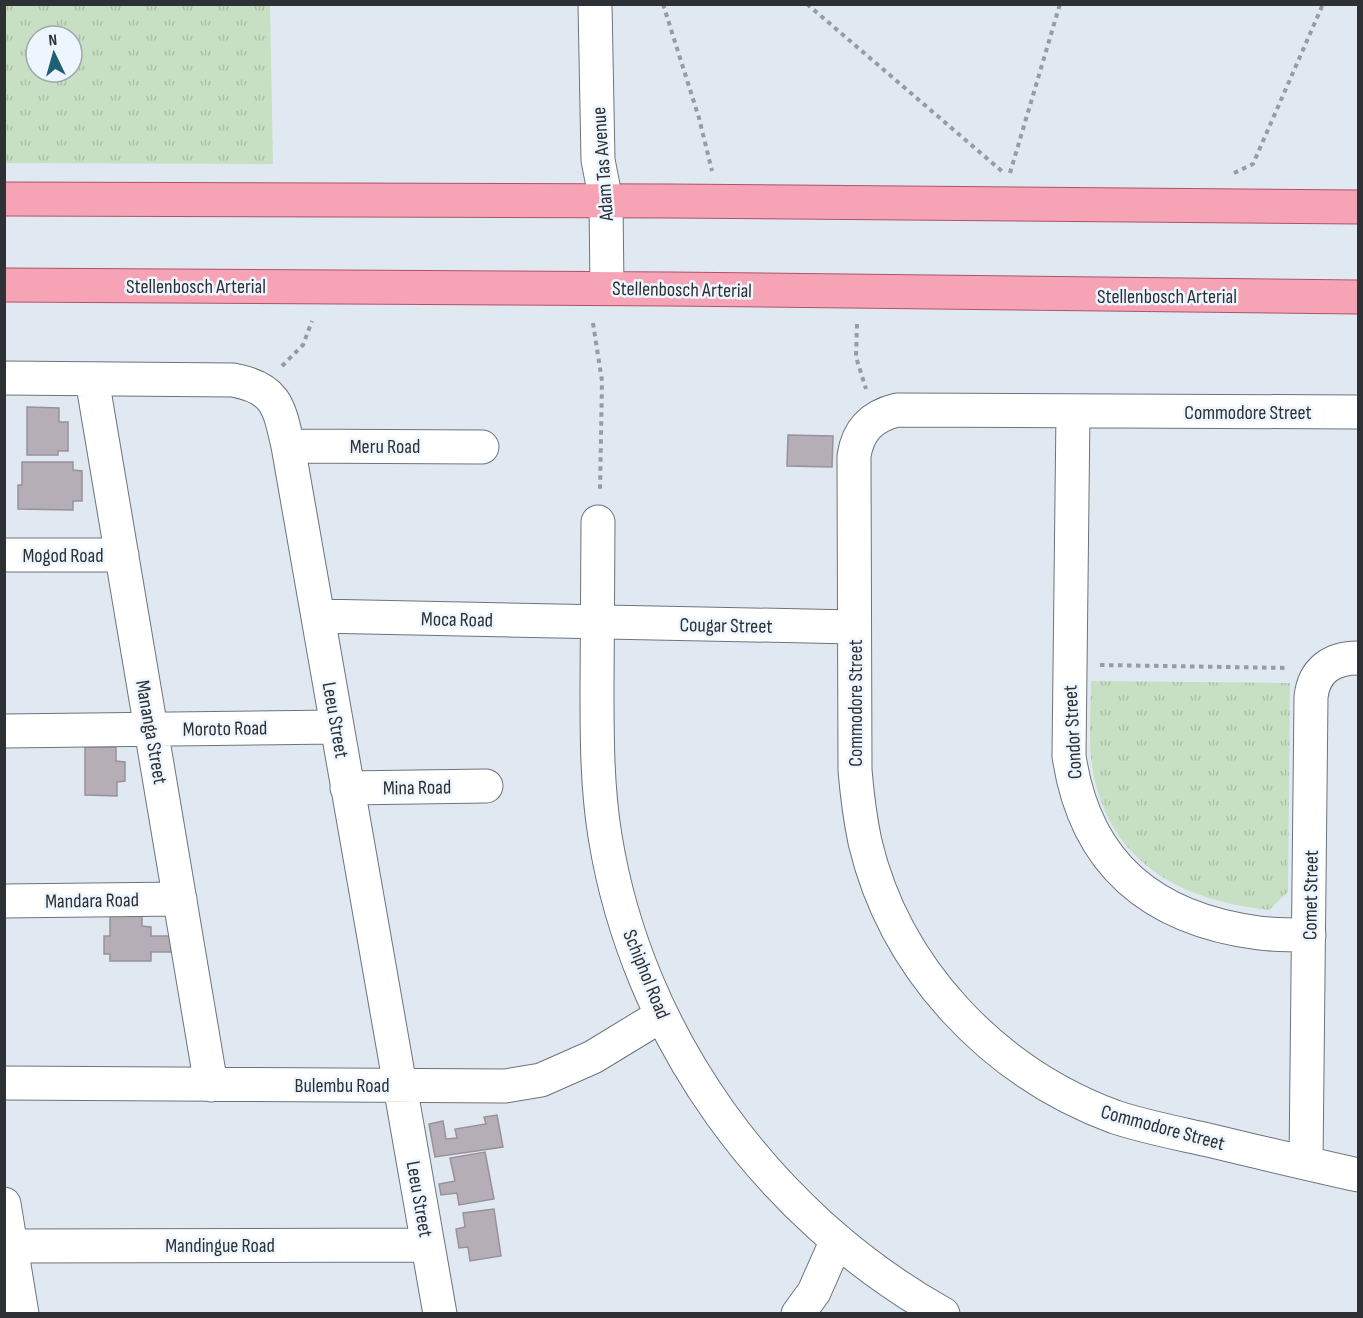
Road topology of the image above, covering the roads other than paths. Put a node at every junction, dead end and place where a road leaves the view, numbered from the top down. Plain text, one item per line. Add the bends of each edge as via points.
1 (595, 4) edge
2 (4, 199) edge
3 (606, 201) junction
4 (1359, 207) edge
5 (4, 285) edge
6 (607, 288) junction
7 (1359, 297) edge
8 (4, 378) edge
9 (92, 379) junction
10 (1073, 411) junction
11 (1359, 412) edge
12 (288, 446) junction
13 (482, 447) dead end
14 (598, 522) road end
15 (4, 555) edge
16 (122, 555) junction
17 (318, 616) junction
18 (597, 622) junction
19 (855, 627) junction
20 (1359, 658) edge
21 (337, 727) junction
22 (151, 729) junction
23 (4, 731) edge
24 (486, 786) dead end
25 (348, 788) junction
26 (180, 899) junction
27 (4, 901) edge
28 (1309, 935) junction
29 (662, 1015) junction
30 (4, 1083) edge
31 (400, 1085) junction
32 (211, 1086) junction
33 (1306, 1163) junction
34 (1359, 1175) edge
35 (4, 1204) edge
36 (837, 1240) junction
37 (428, 1245) junction
38 (11, 1246) junction
39 (22, 1314) edge
40 (440, 1314) edge
41 (798, 1314) edge
42 (943, 1314) edge

1 - 3 street, Adam Tas Avenue via 598,160
2 - 3 main road
3 - 4 main road
3 - 6 street, Adam Tas Avenue
5 - 6 main road, Stellenbosch Arterial
6 - 7 main road, Stellenbosch Arterial
8 - 9 street
9 - 12 street, Leeu Street via 248,382 278,407
9 - 16 street, Mananga Street
10 - 11 street, Commodore Street
10 - 19 street, Commodore Street via 897,410 869,423 855,450
10 - 28 street, Condor Street via 1069,756 1073,781 1090,828 1120,870 1146,893 1184,914 1234,929
12 - 13 street, Meru Road
12 - 17 street, Leeu Street
14 - 18 street, Schiphol Road
15 - 16 street, Mogod Road
16 - 22 street, Mananga Street
17 - 18 street, Moca Road
17 - 21 street, Leeu Street
18 - 19 street, Cougar Street
18 - 29 street, Schiphol Road via 598,765 605,834 625,922
19 - 33 street, Commodore Street via 855,770 865,843 899,931 954,1010 1012,1062 1079,1102 1154,1128
20 - 28 street, Comet Street via 1331,662 1316,677 1311,697
21 - 22 street, Moroto Road
21 - 25 street, Leeu Street
22 - 23 street, Moroto Road
22 - 26 street, Mananga Street
24 - 25 street, Mina Road
25 - 31 street, Leeu Street
26 - 27 street, Mandara Road
26 - 32 street, Mananga Street
28 - 33 street, Comet Street
29 - 31 street, Bulembu Road via 593,1057 541,1080 505,1086
29 - 36 street, Schiphol Road via 738,1137 768,1174
30 - 32 street, Bulembu Road
31 - 32 street, Bulembu Road
31 - 37 street, Leeu Street
33 - 34 street, Commodore Street
35 - 38 street
36 - 41 street via 813,1292
36 - 42 street, Schiphol Road
37 - 38 street, Mandingue Road
37 - 40 street, Leeu Street
38 - 39 street

